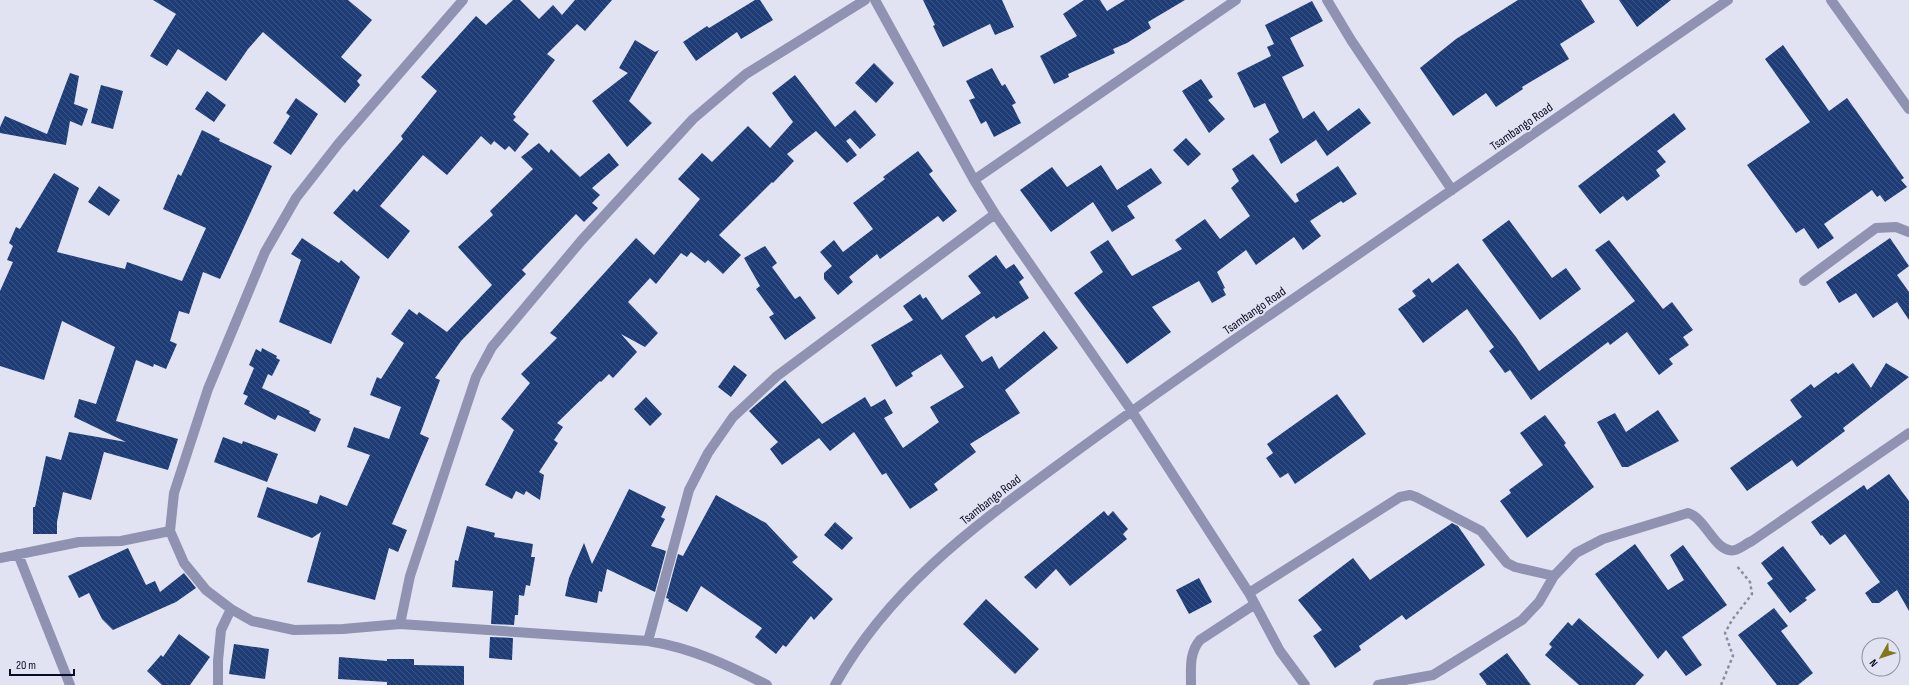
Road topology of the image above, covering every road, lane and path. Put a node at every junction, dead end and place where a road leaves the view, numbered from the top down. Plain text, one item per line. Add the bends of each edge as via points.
1 (463, 0) edge
2 (865, 0) edge
3 (875, 0) edge
4 (1236, 0) edge
5 (1327, 0) edge
6 (1728, 0) edge
7 (1831, 0) edge
8 (1909, 109) edge
9 (974, 180) junction
10 (1452, 190) junction
11 (995, 214) junction
12 (1909, 232) edge
13 (1804, 281) dead end
14 (1131, 410) junction
15 (1909, 433) edge
16 (170, 531) junction
17 (1722, 548) junction
18 (18, 554) junction
19 (0, 558) edge
20 (1554, 576) junction
21 (1249, 594) junction
22 (1255, 604) junction
23 (231, 609) junction
24 (400, 624) junction
25 (648, 641) junction
26 (70, 685) edge
27 (218, 685) edge
28 (767, 685) edge
29 (835, 685) edge
30 (1191, 685) edge
31 (1305, 685) edge
32 (1378, 685) edge
33 (1722, 685) edge

1 - 16 street via 339,143 296,198 265,252 208,389 174,493
2 - 24 street via 746,74 693,119 581,241 492,347 474,384 410,576
3 - 9 street
4 - 9 street
5 - 10 street
6 - 10 street, Tsambango Road
7 - 8 street
9 - 11 street
10 - 14 street, Tsambango Road
11 - 14 street
11 - 25 street via 777,376 733,417 708,453 689,490
12 - 13 street via 1896,227 1876,228
14 - 21 street
14 - 29 street, Tsambango Road via 985,518 931,564 878,620
15 - 17 street via 1752,540 1734,550
16 - 18 street via 121,541 78,542
16 - 23 street via 184,563 206,590
17 - 20 street via 1695,515 1688,513 1603,539 1576,553
17 - 33 path via 1750,582 1752,594 1725,632 1733,656
18 - 19 street
18 - 26 street
20 - 21 street via 1515,567 1508,563 1481,532 1416,497 1405,495
20 - 32 street via 1540,602 1522,620 1487,643 1433,675
21 - 22 street
22 - 30 street via 1200,640 1192,655
22 - 31 street via 1280,651
23 - 24 street via 252,621 294,630
23 - 27 street via 221,630
24 - 25 street
25 - 28 street via 673,645 723,662

